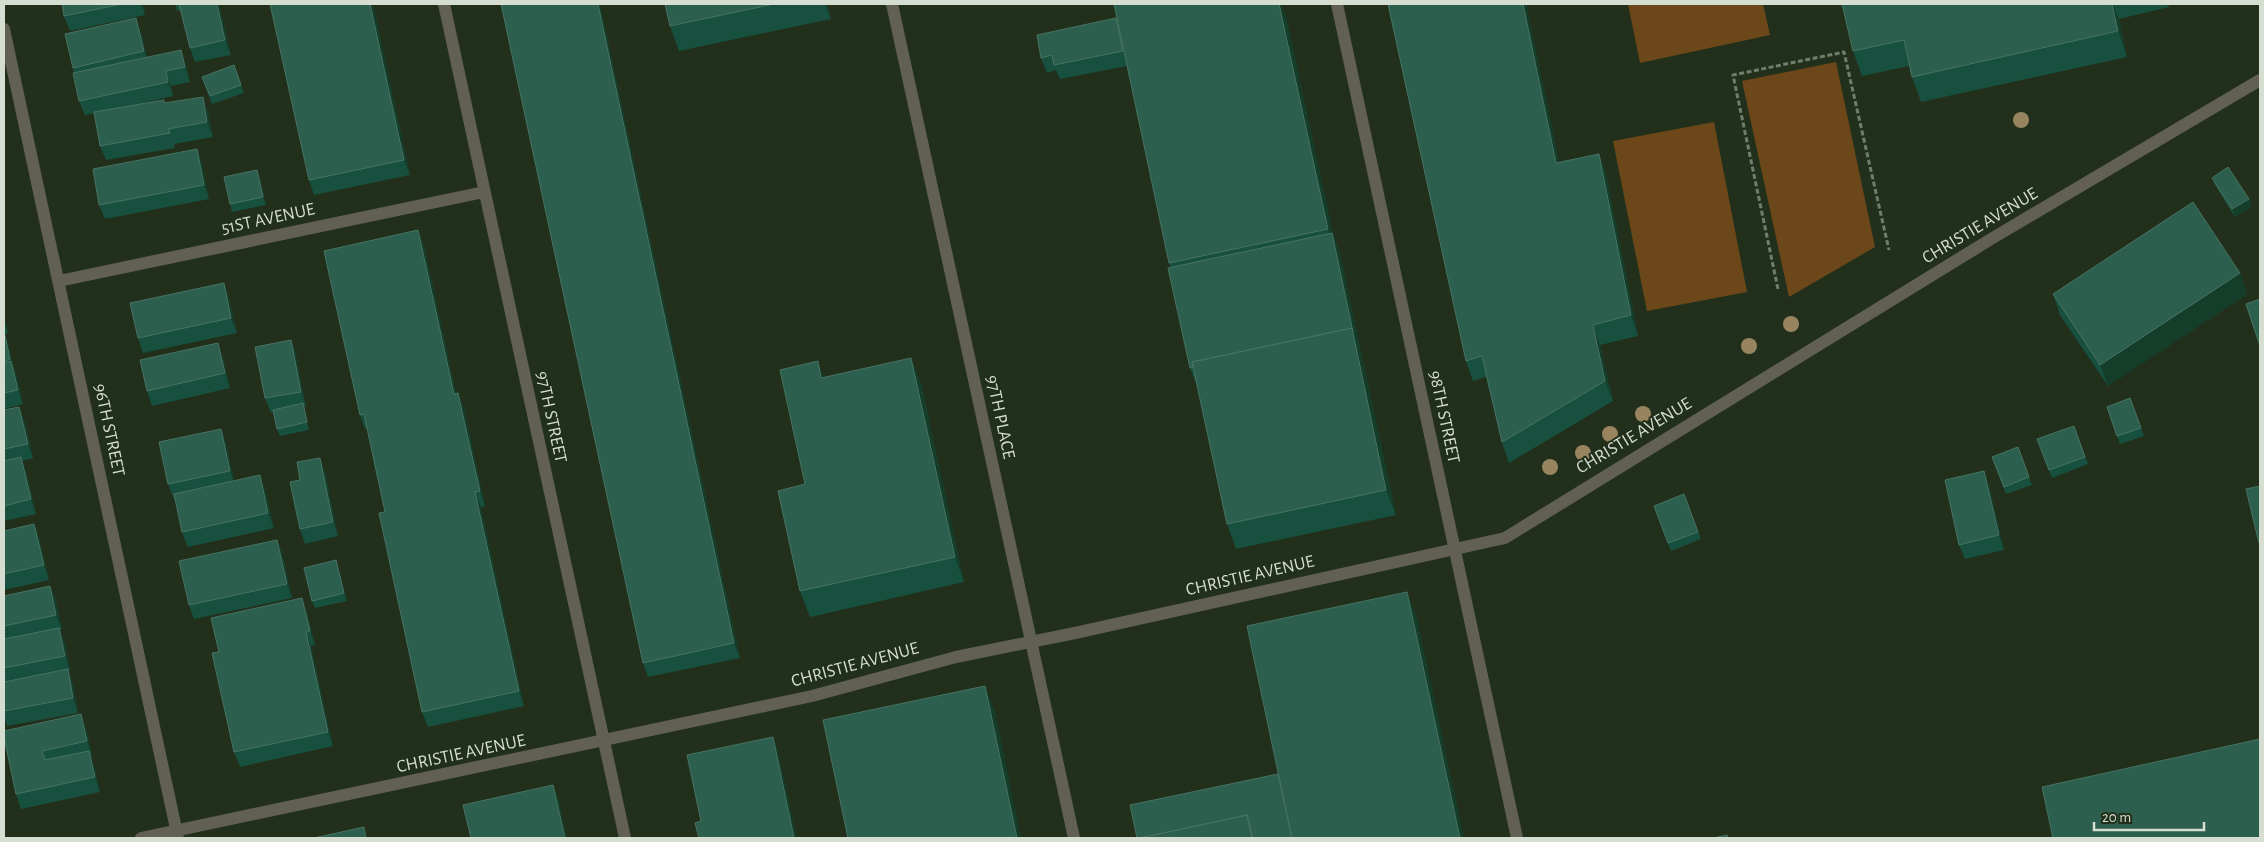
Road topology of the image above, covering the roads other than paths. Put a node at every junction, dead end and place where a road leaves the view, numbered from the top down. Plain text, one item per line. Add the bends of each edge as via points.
1 (444, 4) edge
2 (892, 4) edge
3 (1337, 4) edge
4 (4, 30) edge
5 (2260, 80) edge
6 (484, 192) junction
7 (59, 281) junction
8 (1455, 548) junction
9 (1031, 642) junction
10 (604, 741) junction
11 (178, 835) edge
12 (141, 838) edge
13 (625, 838) edge
14 (1074, 838) edge
15 (1517, 838) edge

1 - 6 street, 97TH STREET
2 - 9 street, 97TH PLACE
3 - 8 street, 98TH STREET
4 - 7 street, 96TH STREET
5 - 8 street, CHRISTIE AVENUE via 1983,244 1505,538
6 - 7 street, 51ST AVENUE
6 - 10 street, 97TH STREET
7 - 11 street, 96TH STREET
8 - 9 street, CHRISTIE AVENUE
8 - 15 street, 98TH STREET
9 - 10 street, CHRISTIE AVENUE via 956,657 812,696
9 - 14 street, 97TH PLACE
10 - 11 street, CHRISTIE AVENUE
10 - 13 street, 97TH STREET
11 - 12 street, CHRISTIE AVENUE

